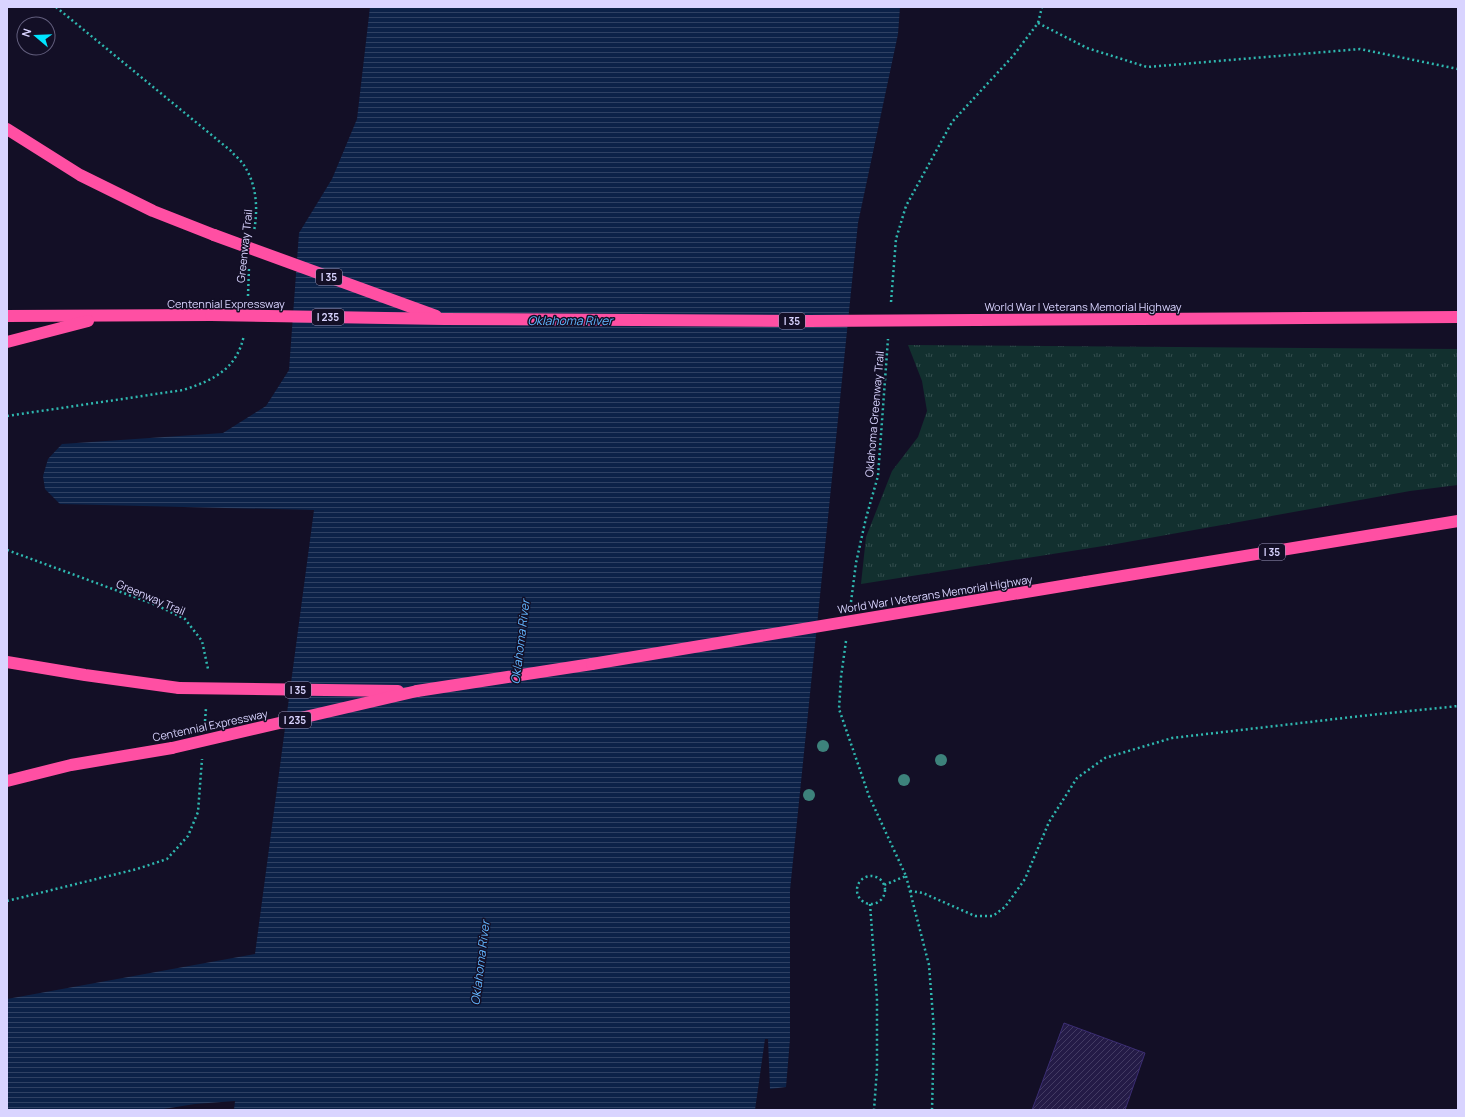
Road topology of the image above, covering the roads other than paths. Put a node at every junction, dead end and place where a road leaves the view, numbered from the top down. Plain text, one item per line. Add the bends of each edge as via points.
1 (7, 129) edge
2 (7, 316) edge
3 (104, 316) junction
4 (1458, 317) edge
5 (444, 319) junction
6 (7, 342) edge
7 (1458, 521) edge
8 (7, 662) edge
9 (417, 692) junction
10 (71, 765) junction
11 (7, 772) edge
12 (7, 781) edge

1 - 5 highway, I 35, bridge via 80,175 153,211
2 - 3 highway, Centennial Expressway / I 235
3 - 5 highway, Centennial Expressway / I 235, bridge
3 - 6 highway
4 - 5 highway, World War I Veterans Memorial Highway / I 35, bridge via 824,321
7 - 9 highway, World War I Veterans Memorial Highway / I 35, bridge
8 - 9 highway, I 35, bridge via 179,688
9 - 10 highway, Centennial Expressway / I 235, bridge via 172,748
10 - 11 highway
10 - 12 highway, Centennial Expressway / I 235

